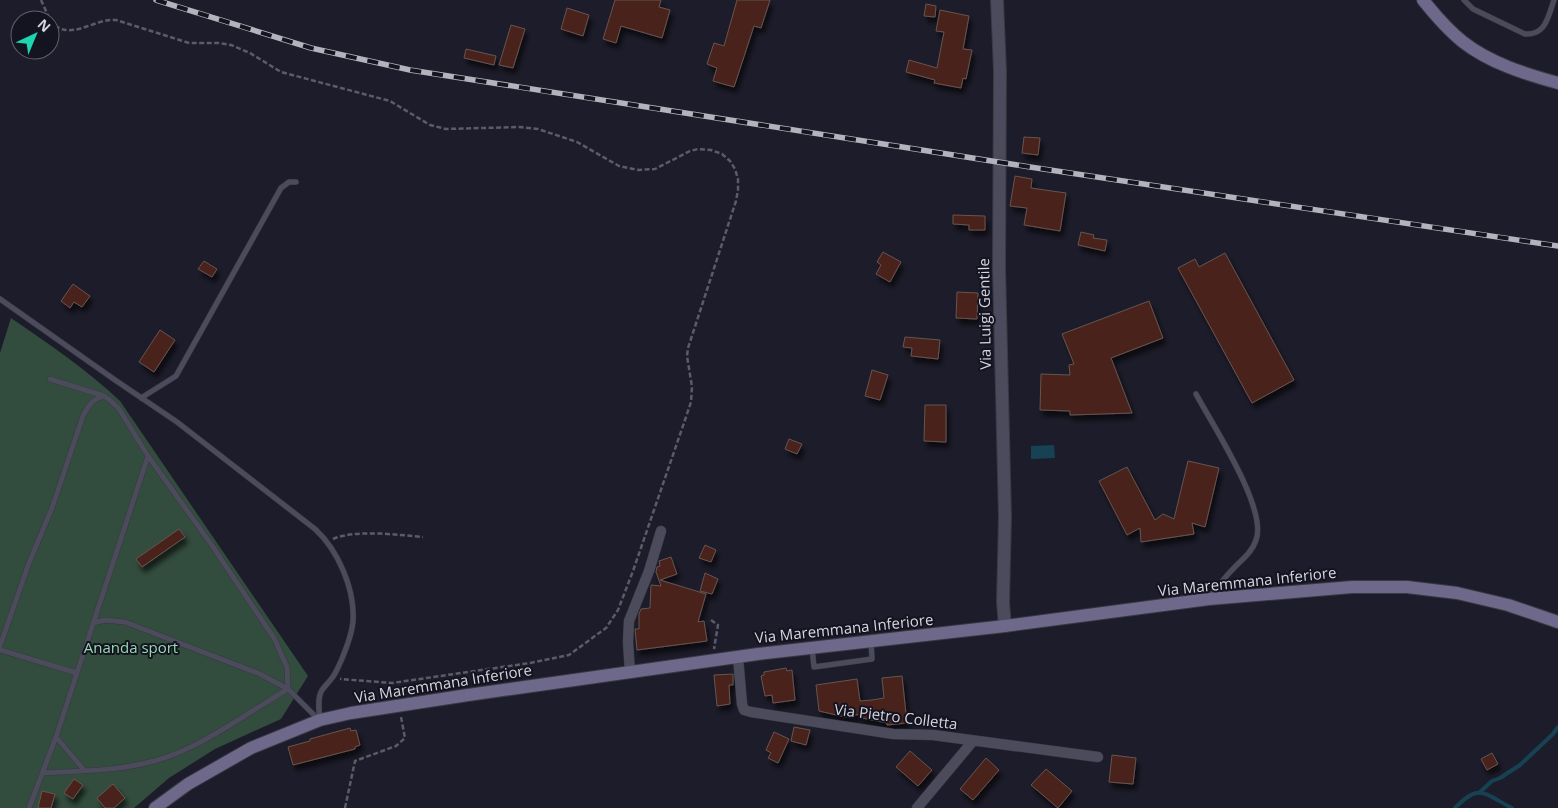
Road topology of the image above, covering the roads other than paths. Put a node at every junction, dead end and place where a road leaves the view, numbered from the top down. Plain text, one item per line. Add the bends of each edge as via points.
1 (997, 0) edge
2 (1423, 0) edge
3 (1464, 0) edge
4 (1554, 0) edge
5 (1558, 83) edge
6 (296, 182) dead end
7 (0, 299) edge
8 (50, 379) dead end
9 (1196, 394) dead end
10 (104, 396) junction
11 (142, 398) junction
12 (148, 456) junction
13 (661, 531) dead end
14 (1208, 599) junction
15 (1558, 622) edge
16 (93, 623) junction
17 (1005, 626) junction
18 (871, 641) junction
19 (0, 646) edge
20 (812, 648) junction
21 (0, 650) edge
22 (738, 657) junction
23 (77, 673) junction
24 (630, 673) junction
25 (288, 689) junction
26 (320, 720) junction
27 (56, 737) junction
28 (973, 741) junction
29 (1098, 756) dead end
30 (84, 770) junction
31 (43, 773) junction
32 (30, 808) edge
33 (155, 808) edge
34 (917, 808) edge

1 - 17 street, Via Luigi Gentile
2 - 5 main road via 1455,35 1478,52
3 - 4 lane via 1472,9 1525,34 1534,35 1543,28
6 - 11 lane via 288,182 281,188 176,376
7 - 11 lane
8 - 10 lane
9 - 14 lane via 1246,487 1258,523 1257,537 1251,550
10 - 12 lane via 119,410
10 - 19 lane via 89,404 83,416
11 - 26 lane via 315,529 341,566 351,597 350,636 332,678 321,691
12 - 16 lane
12 - 25 lane via 274,638 287,667
13 - 24 street via 629,621
14 - 15 main road, Via Maremmana Inferiore via 1335,587 1407,587 1487,599
14 - 17 main road, Via Maremmana Inferiore
16 - 23 lane
16 - 25 lane via 105,620 125,622 254,671
17 - 18 main road, Via Maremmana Inferiore
18 - 20 main road, Via Maremmana Inferiore
18 - 20 lane via 872,659 832,665 814,667
20 - 22 main road, Via Maremmana Inferiore
21 - 23 lane
22 - 24 main road, Via Maremmana Inferiore
22 - 28 street, Via Pietro Colletta via 744,710 893,734
23 - 27 lane
24 - 26 main road, Via Maremmana Inferiore via 468,694
25 - 26 lane
25 - 30 lane via 213,734 153,762
26 - 33 main road, Via Maremmana Inferiore via 251,748 196,779
27 - 30 lane
27 - 31 lane
28 - 29 street, Via Pietro Colletta
28 - 34 street
30 - 31 lane
31 - 32 lane

